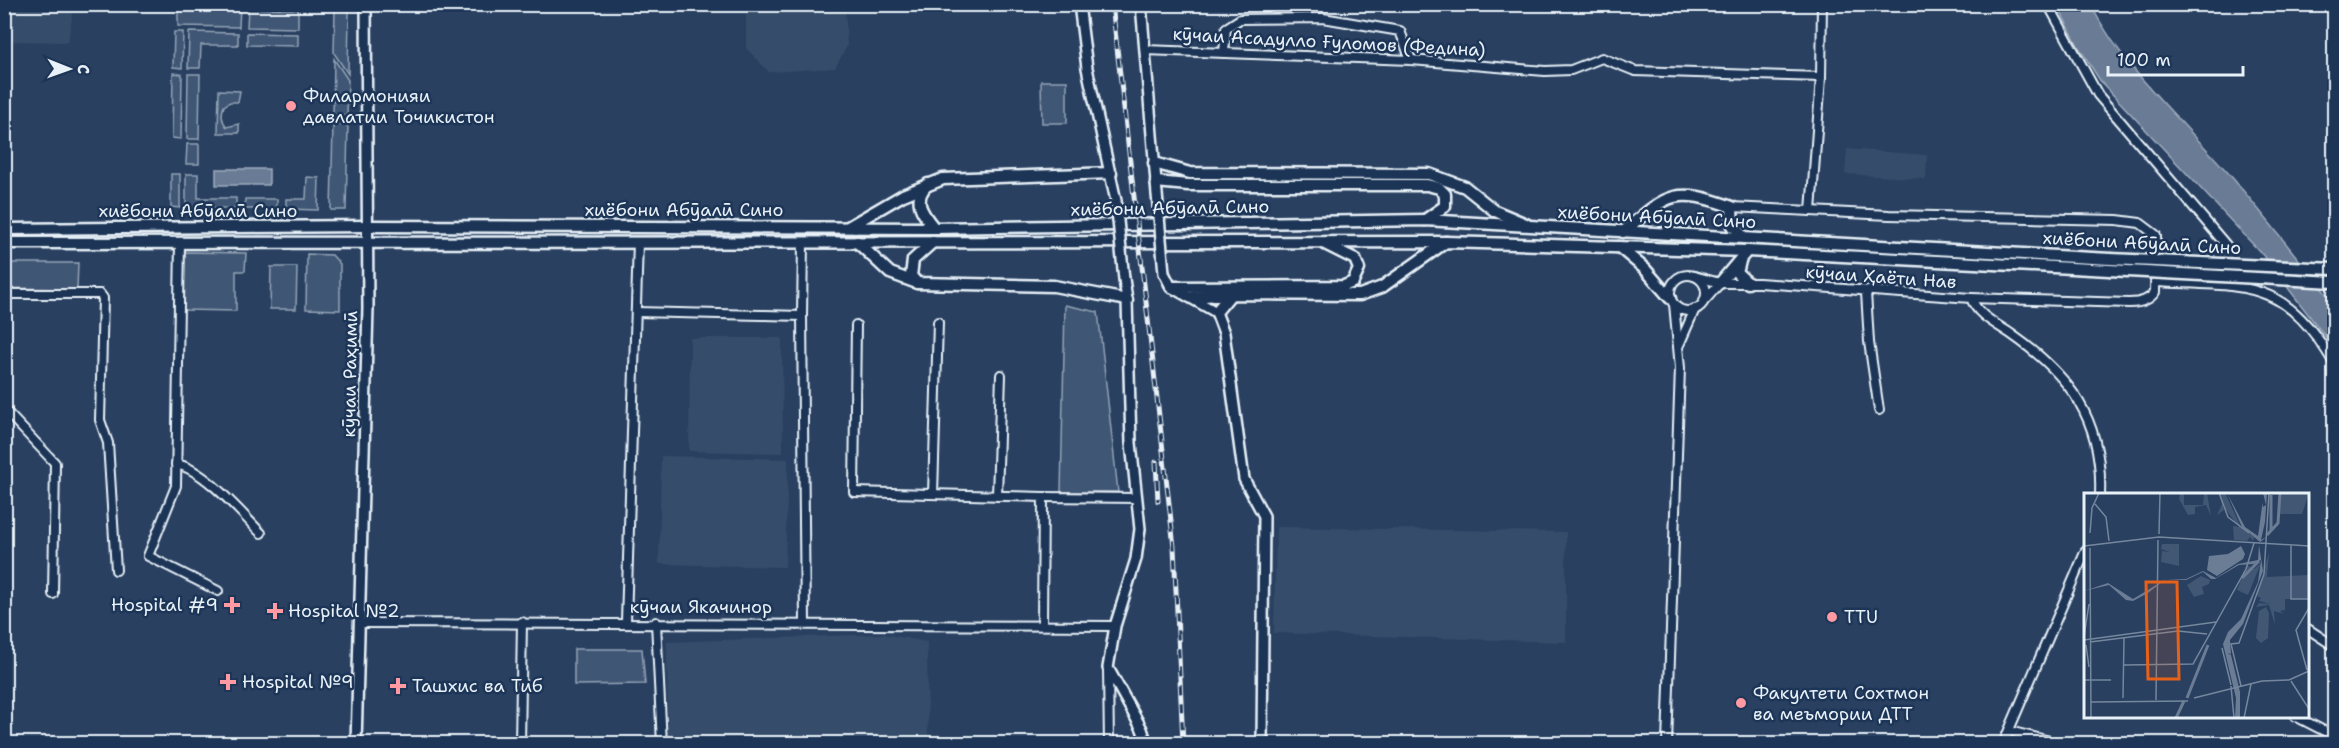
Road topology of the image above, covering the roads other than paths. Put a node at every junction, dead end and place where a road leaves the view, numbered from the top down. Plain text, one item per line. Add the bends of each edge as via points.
1 (366, 4) edge
2 (1079, 4) edge
3 (1141, 4) edge
4 (1822, 4) edge
5 (2048, 4) edge
6 (1145, 50) junction
7 (1224, 53) junction
8 (1411, 60) junction
9 (1821, 77) junction
10 (1154, 163) junction
11 (1111, 173) junction
12 (930, 182) junction
13 (1156, 182) junction
14 (1732, 207) junction
15 (1811, 211) junction
16 (1425, 220) junction
17 (368, 226) junction
18 (848, 227) junction
19 (934, 228) junction
20 (1534, 228) junction
21 (4, 229) edge
22 (1623, 232) junction
23 (1756, 238) junction
24 (368, 242) junction
25 (638, 242) junction
26 (803, 242) junction
27 (856, 242) junction
28 (933, 242) junction
29 (1322, 242) junction
30 (4, 243) edge
31 (180, 243) junction
32 (1446, 243) junction
33 (2226, 246) dead end
34 (1618, 247) junction
35 (1747, 251) junction
36 (2110, 265) junction
37 (2334, 269) edge
38 (1694, 276) junction
39 (2156, 282) junction
40 (2334, 282) edge
41 (917, 283) junction
42 (1720, 283) junction
43 (1748, 283) junction
44 (1171, 287) junction
45 (1866, 292) junction
46 (4, 294) edge
47 (1231, 294) junction
48 (1192, 297) junction
49 (1971, 298) junction
50 (1127, 300) junction
51 (1672, 301) junction
52 (1704, 301) junction
53 (1695, 309) junction
54 (636, 312) junction
55 (1216, 312) junction
56 (802, 316) junction
57 (938, 322) dead end
58 (856, 325) dead end
59 (1678, 347) junction
60 (2334, 363) edge
61 (1000, 375) dead end
62 (4, 409) edge
63 (1879, 410) dead end
64 (176, 464) junction
65 (2100, 493) edge
66 (933, 494) junction
67 (997, 496) junction
68 (1043, 497) junction
69 (1137, 498) junction
70 (261, 533) dead end
71 (2084, 552) edge
72 (116, 570) dead end
73 (218, 591) dead end
74 (53, 594) dead end
75 (361, 622) junction
76 (522, 622) junction
77 (626, 622) junction
78 (656, 622) junction
79 (805, 623) junction
80 (1042, 625) junction
81 (1115, 626) junction
82 (2309, 630) edge
83 (2334, 646) edge
84 (1108, 668) junction
85 (2297, 718) edge
86 (2009, 731) junction
87 (2334, 735) edge
88 (356, 744) edge
89 (520, 744) edge
90 (662, 744) edge
91 (1108, 744) edge
92 (1148, 744) edge
93 (1262, 744) edge
94 (1667, 744) edge
95 (2003, 744) edge
96 (2062, 744) edge

1 - 17 street, кӯчаи Раҳимӣ via 370,54
2 - 11 street via 1087,68
3 - 6 street
4 - 9 street
5 - 33 street via 2098,95
6 - 7 street, кӯчаи Асадулло Ғуломов (Федина)
6 - 10 street
7 - 8 street, кӯчаи Асадулло Ғуломов (Федина)
7 - 8 street via 1226,28 1240,19 1323,18 1400,31
8 - 9 street, кӯчаи Асадулло Ғуломов (Федина) via 1564,72 1602,58 1635,71
9 - 15 street
10 - 13 street
10 - 20 main road via 1190,173 1429,174 1465,187 1495,211
11 - 12 main road
11 - 50 street, bridge
12 - 18 main road
12 - 19 main road via 919,198 920,208
13 - 16 main road via 1427,185 1445,194 1445,206
13 - 44 street, bridge via 1164,273
14 - 15 street
14 - 22 main road via 1698,195 1666,198
14 - 23 main road via 1735,231
15 - 39 street via 2133,221 2156,235
16 - 19 main road, хиёбони Абӯалӣ Сино
16 - 20 main road, хиёбони Абӯалӣ Сино
17 - 18 main road, хиёбони Абӯалӣ Сино
17 - 21 main road, хиёбони Абӯалӣ Сино
17 - 24 street, кӯчаи Раҳимӣ
18 - 19 main road, хиёбони Абӯалӣ Сино
20 - 22 main road, хиёбони Абӯалӣ Сино
22 - 23 main road, хиёбони Абӯалӣ Сино
23 - 36 main road, хиёбони Абӯалӣ Сино
24 - 25 main road, хиёбони Абӯалӣ Сино
24 - 31 main road, хиёбони Абӯалӣ Сино
24 - 75 street, кӯчаи Раҳимӣ
25 - 26 main road, хиёбони Абӯалӣ Сино
25 - 54 street
26 - 27 main road, хиёбони Абӯалӣ Сино
26 - 56 street
27 - 28 main road, хиёбони Абӯалӣ Сино
27 - 41 main road via 890,273
28 - 29 main road, хиёбони Абӯалӣ Сино
28 - 41 main road via 913,260 911,276
29 - 32 main road, хиёбони Абӯалӣ Сино
29 - 44 main road via 1355,259 1359,269 1353,282 1344,286
30 - 31 main road, хиёбони Абӯалӣ Сино
31 - 64 street
32 - 34 main road, хиёбони Абӯалӣ Сино
32 - 47 main road via 1382,287 1359,295
34 - 35 main road, хиёбони Абӯалӣ Сино
34 - 51 main road via 1645,269
35 - 36 main road, хиёбони Абӯалӣ Сино
35 - 42 main road
35 - 43 main road via 1736,270
36 - 37 main road, хиёбони Абӯалӣ Сино, bridge
36 - 40 main road, хиёбони Абӯалӣ Сино, bridge
38 - 42 street, кӯчаи Ҳаёти Нав
38 - 51 street via 1678,278 1671,286
38 - 52 street via 1706,289
39 - 49 street via 2151,298 2137,303
39 - 60 street via 2243,287 2276,297 2297,315
41 - 50 main road via 1054,286
42 - 43 street, кӯчаи Ҳаёти Нав
42 - 52 street
43 - 45 street, кӯчаи Ҳаёти Нав
44 - 48 street
45 - 49 street, кӯчаи Ҳаёти Нав
45 - 63 street
46 - 72 street via 100,294 103,298 100,420 108,443
47 - 48 main road
47 - 55 main road
48 - 55 street
49 - 65 street, кӯчаи Ҳаёти Нав via 1984,317 2046,360 2075,395 2097,442
50 - 69 street via 1131,443
51 - 53 street via 1687,311
51 - 59 street
52 - 53 street
53 - 59 street
54 - 56 street
54 - 77 street
55 - 93 street via 1224,333 1244,478 1264,516
56 - 79 street
57 - 66 street
58 - 66 street via 854,492
59 - 94 street
61 - 67 street
62 - 74 street via 55,463
64 - 70 street via 186,465 203,478
64 - 73 street via 177,486 148,556
66 - 67 street
67 - 68 street
68 - 69 street
68 - 80 street
69 - 81 street via 1140,530 1136,559
71 - 86 street
75 - 76 street, кӯчаи Якачинор
75 - 88 street, кӯчаи Раҳимӣ
76 - 77 street, кӯчаи Якачинор
76 - 89 street
77 - 78 street, кӯчаи Якачинор
78 - 79 street, кӯчаи Якачинор
78 - 90 street
79 - 80 street, кӯчаи Якачинор
80 - 81 street, кӯчаи Якачинор
81 - 84 street
82 - 83 street
84 - 91 street
84 - 92 street
85 - 87 street
86 - 95 street
86 - 96 street

